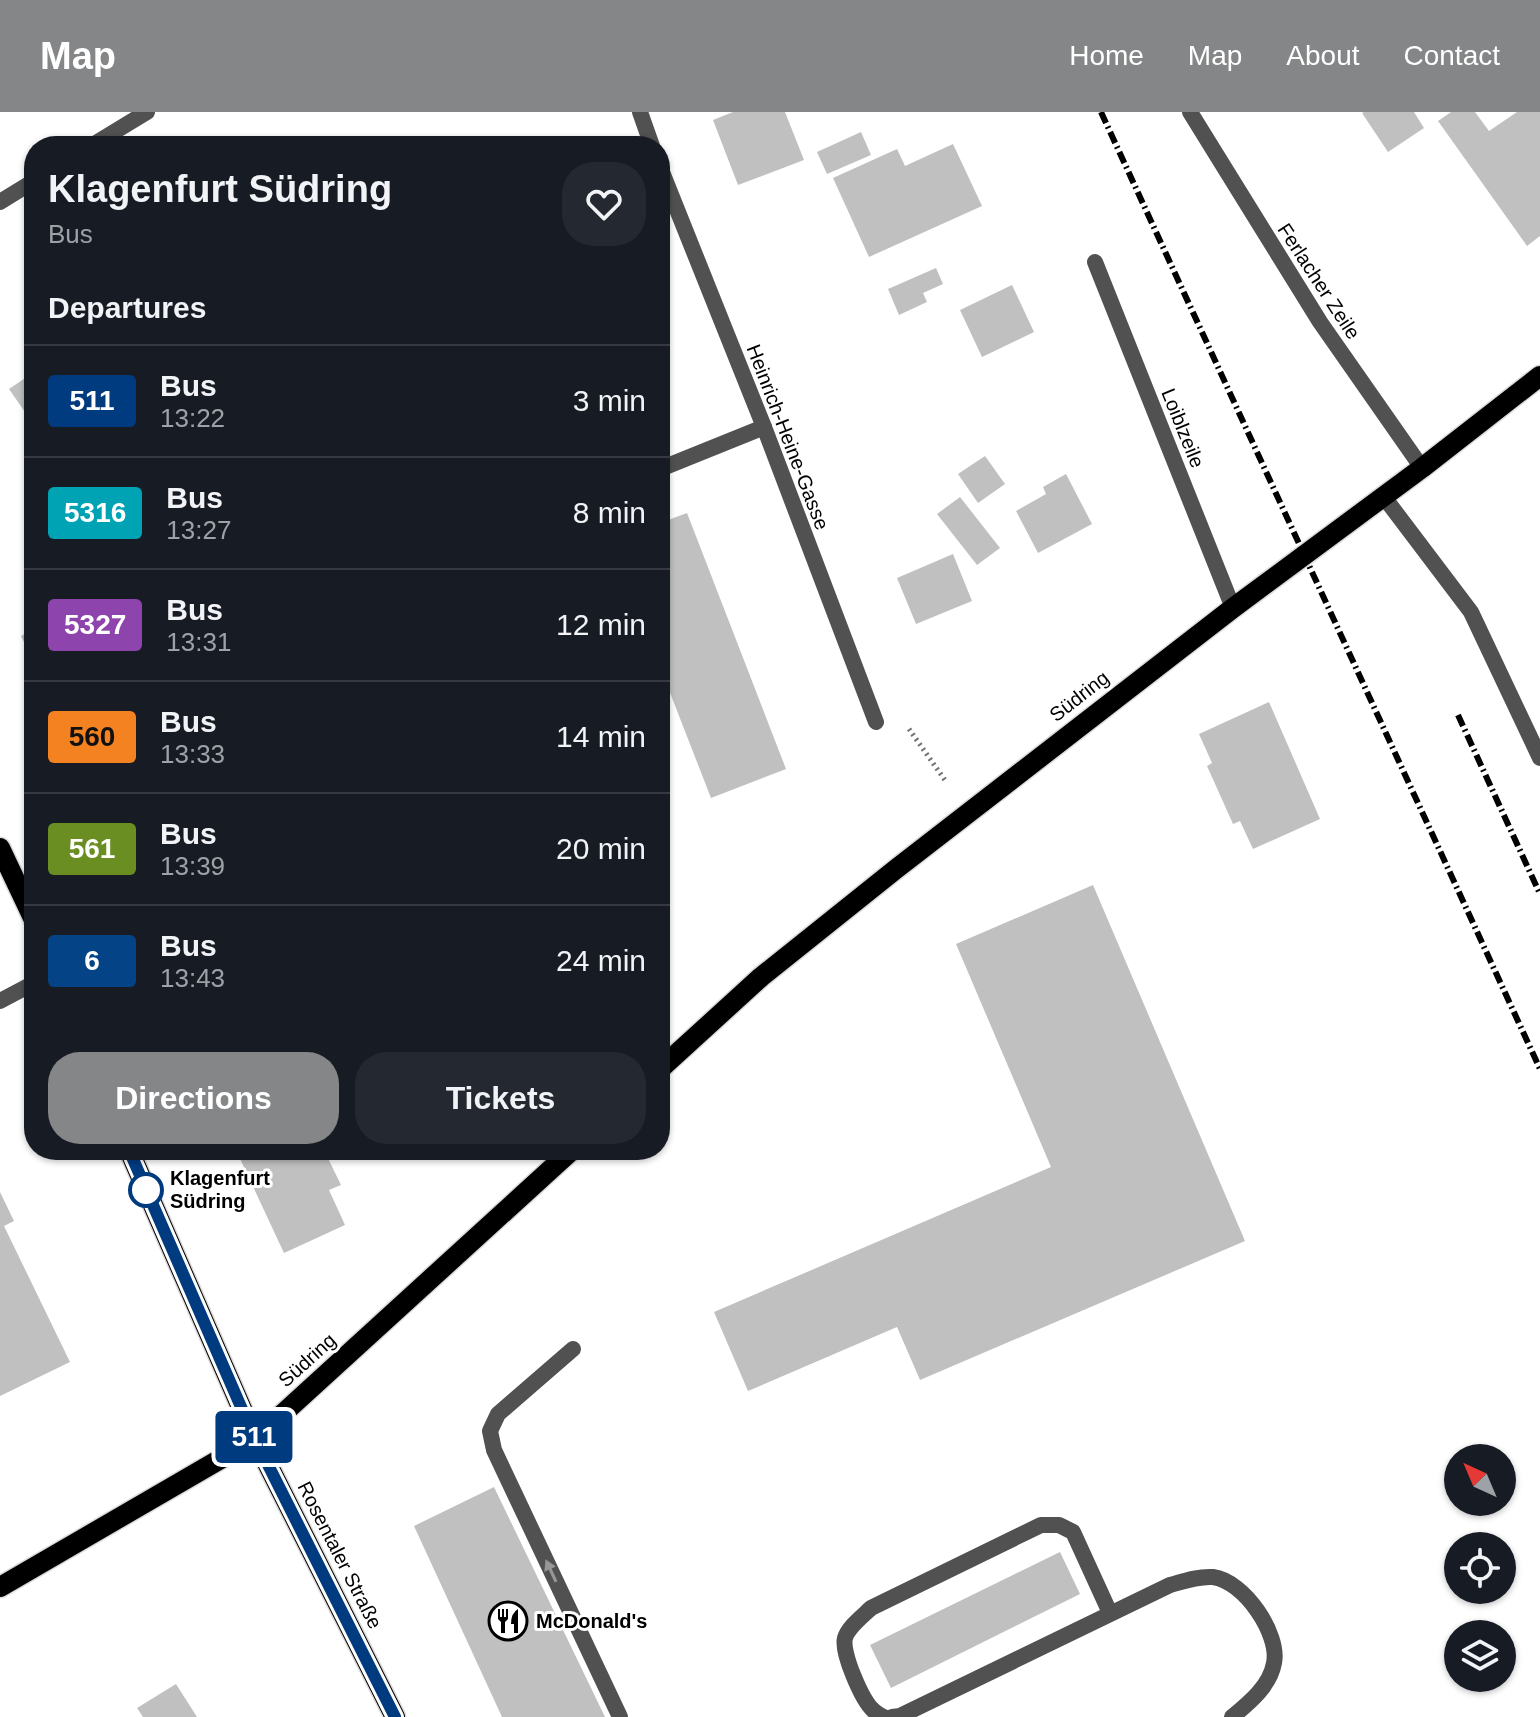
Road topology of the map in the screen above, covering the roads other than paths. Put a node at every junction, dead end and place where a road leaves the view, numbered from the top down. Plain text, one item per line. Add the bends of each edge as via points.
1 (147, 112) edge
2 (640, 112) edge
3 (1190, 112) edge
4 (107, 136) edge
5 (648, 136) edge
6 (24, 187) edge
7 (0, 202) edge
8 (670, 203) edge
9 (1095, 262) dead end
10 (1540, 376) edge
11 (764, 427) junction
12 (670, 465) edge
13 (1422, 468) junction
14 (1384, 497) junction
15 (1233, 608) junction
16 (876, 722) road end
17 (1540, 758) edge
18 (0, 848) edge
19 (24, 899) edge
20 (24, 988) edge
21 (0, 1001) edge
22 (670, 1060) edge
23 (133, 1160) edge
24 (561, 1160) edge
25 (573, 1349) dead end
26 (255, 1439) junction
27 (0, 1587) edge
28 (1110, 1613) junction
29 (395, 1717) edge
30 (620, 1717) edge
31 (884, 1717) edge
32 (892, 1717) edge
33 (1232, 1717) edge

1 - 4 street
2 - 5 street
3 - 13 street, Ferlacher Zeile via 1320,322
6 - 7 street
8 - 11 street, Heinrich-Heine-Gasse
9 - 15 street, Loiblzeile
10 - 13 main road, Südring
11 - 12 street
11 - 16 street, Heinrich-Heine-Gasse
13 - 14 main road, Südring
14 - 15 main road, Südring
14 - 17 street via 1471,612
15 - 22 main road, Südring via 761,977
18 - 19 main road
20 - 21 street
23 - 26 main road, Rosentaler Straße
24 - 26 main road, Südring
30 -> 25 street via 494,1450 490,1431 498,1414
26 - 27 main road, Südring
26 - 29 main road, Rosentaler Straße
28 - 31 street via 1073,1532 1041,1525 871,1608 855,1624 845,1638 846,1655 865,1700
28 - 32 street
28 - 33 street via 1191,1579 1213,1577 1232,1583 1251,1601 1269,1632 1275,1663 1259,1695

